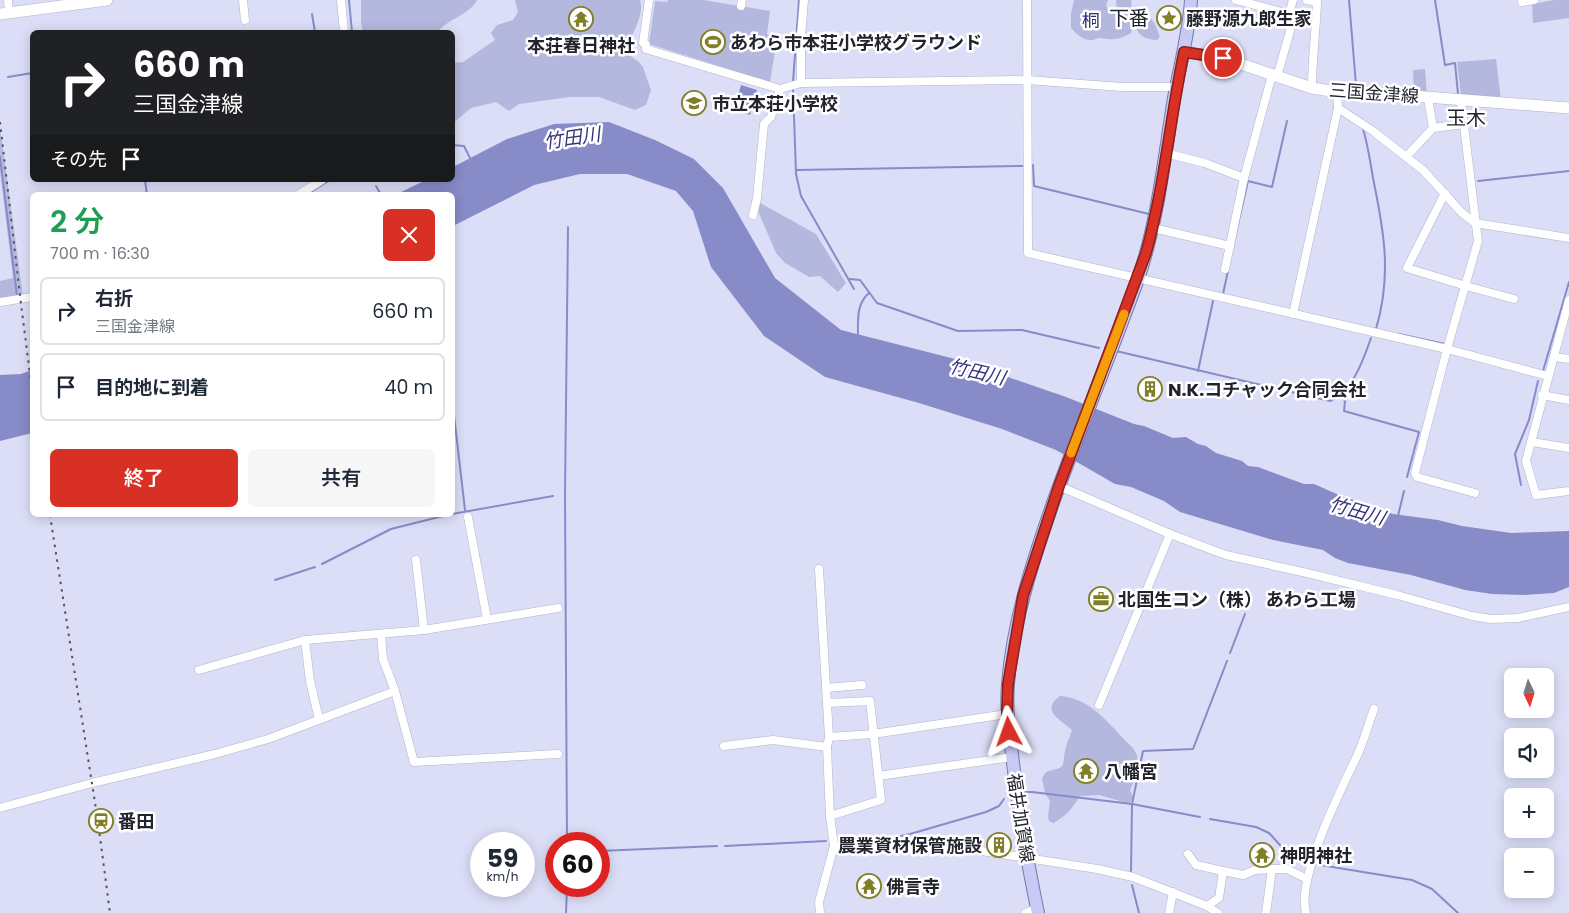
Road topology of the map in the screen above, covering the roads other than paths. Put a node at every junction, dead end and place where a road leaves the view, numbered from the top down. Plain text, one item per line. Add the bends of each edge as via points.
1 (8, 0) edge
2 (108, 0) edge
3 (243, 0) edge
4 (341, 0) edge
5 (649, 0) edge
6 (804, 0) edge
7 (1026, 0) edge
8 (1191, 0) edge
9 (1236, 0) edge
10 (1292, 0) edge
11 (1307, 0) edge
12 (1534, 0) edge
13 (73, 2) edge
14 (1522, 2) dead end
15 (5, 13) edge
16 (1289, 14) junction
17 (245, 20) dead end
18 (344, 30) edge
19 (1184, 52) junction
20 (1274, 76) junction
21 (1027, 80) junction
22 (801, 83) junction
23 (1176, 87) junction
24 (1312, 88) junction
25 (780, 89) junction
26 (1337, 92) junction
27 (1428, 98) junction
28 (1461, 101) junction
29 (1338, 108) junction
30 (1569, 108) edge
31 (1464, 124) junction
32 (1433, 128) junction
33 (1165, 153) junction
34 (1406, 157) junction
35 (1244, 178) junction
36 (319, 182) edge
37 (303, 192) edge
38 (1445, 193) junction
39 (753, 215) dead end
40 (1475, 223) junction
41 (1153, 228) junction
42 (1569, 238) edge
43 (1230, 246) junction
44 (1225, 269) dead end
45 (1138, 279) junction
46 (1466, 286) junction
47 (30, 297) edge
48 (1514, 299) dead end
49 (1569, 300) edge
50 (0, 302) edge
51 (1293, 314) junction
52 (1566, 319) edge
53 (1447, 350) junction
54 (1555, 357) junction
55 (1569, 359) edge
56 (1548, 376) junction
57 (1542, 395) junction
58 (1569, 400) edge
59 (1532, 442) junction
60 (1569, 448) edge
61 (1059, 486) junction
62 (1569, 491) edge
63 (1475, 493) dead end
64 (468, 517) dead end
65 (1170, 534) junction
66 (416, 560) dead end
67 (819, 569) dead end
68 (1569, 607) edge
69 (558, 608) dead end
70 (487, 619) junction
71 (424, 630) junction
72 (381, 634) junction
73 (305, 640) junction
74 (199, 670) dead end
75 (862, 685) dead end
76 (826, 688) junction
77 (396, 691) junction
78 (827, 703) junction
79 (1099, 705) dead end
80 (1374, 709) dead end
81 (1007, 714) junction
82 (319, 720) junction
83 (873, 734) junction
84 (829, 737) junction
85 (724, 746) dead end
86 (827, 747) junction
87 (558, 754) dead end
88 (1012, 757) junction
89 (878, 776) junction
90 (0, 808) edge
91 (830, 816) junction
92 (834, 846) junction
93 (1188, 854) dead end
94 (1026, 859) junction
95 (1272, 868) junction
96 (1223, 871) junction
97 (1307, 879) junction
98 (1173, 892) junction
99 (1207, 906) junction
100 (1034, 911) edge
101 (820, 913) edge
102 (1169, 913) edge
103 (1218, 913) edge
104 (1266, 913) edge
105 (1306, 913) edge

1 - 15 street
2 - 13 main road
3 - 17 street
4 - 18 street
5 - 25 street via 643,43 646,49
6 - 22 street
7 - 21 street
8 - 19 main road, 福井加賀線
9 - 16 street
10 - 16 street
11 - 24 street via 1317,2
12 - 14 street
13 - 15 main road
16 - 20 street via 1290,31
19 - 20 main road, 三国金津線 via 1223,58
19 - 23 main road, 福井加賀線
20 - 24 main road, 三国金津線
20 - 35 street
21 - 22 street
21 - 23 street via 1122,87
21 - 45 street via 1028,253
22 - 25 street
23 - 33 main road, 福井加賀線
24 - 26 main road, 三国金津線
25 - 39 street via 771,117 764,124
26 - 27 main road, 三国金津線
26 - 29 street
27 - 28 main road, 三国金津線
27 - 32 street
28 - 30 main road, 三国金津線
28 - 31 street
29 - 34 street
29 - 51 street
31 - 32 street
31 - 40 street
32 - 34 street
33 - 35 street
33 - 41 main road, 福井加賀線
34 - 38 street
35 - 43 street
36 - 37 street
38 - 40 street
38 - 46 street via 1407,268
40 - 42 street
40 - 46 street via 1478,241
41 - 43 street
41 - 45 main road, 福井加賀線
43 - 44 street
45 - 51 street
45 - 61 main road, 福井加賀線
46 - 48 street
46 - 53 street
47 - 50 street
49 - 52 street
51 - 53 street
52 - 54 street
53 - 56 street
53 - 63 street via 1416,473 1417,477
54 - 55 street
54 - 56 street
56 - 57 street
57 - 58 street
57 - 59 street
59 - 60 street
59 - 62 street via 1526,461 1536,495
61 - 65 street
61 - 81 main road, 福井加賀線 via 1023,596 1008,684
64 - 70 street
65 - 68 street via 1226,555 1388,592 1472,616 1518,618
65 - 79 street
66 - 71 street
67 - 76 street
69 - 70 street
70 - 71 street
71 - 72 street
72 - 73 street
72 - 77 street via 384,660
73 - 74 street
73 - 82 street
75 - 76 street
76 - 78 street
77 - 82 street
77 - 87 street via 414,762
78 - 83 street via 870,701
78 - 84 street
80 - 97 street
81 - 83 street
81 - 88 main road, 福井加賀線
82 - 90 street via 215,754
83 - 84 street
83 - 89 street
84 - 86 street
85 - 86 street via 772,740
86 - 91 street
88 - 89 street
88 - 94 main road, 福井加賀線
89 - 91 street via 881,800
91 - 92 street
92 - 94 street via 944,845
92 - 101 street via 819,902
93 - 96 street via 1196,864
94 - 98 street via 1121,874
94 - 100 main road, 福井加賀線
95 - 96 street via 1255,870 1243,876
95 - 97 street via 1287,869
95 - 104 street
96 - 99 street via 1219,898
97 - 105 street
98 - 99 street
98 - 102 street
99 - 103 street

